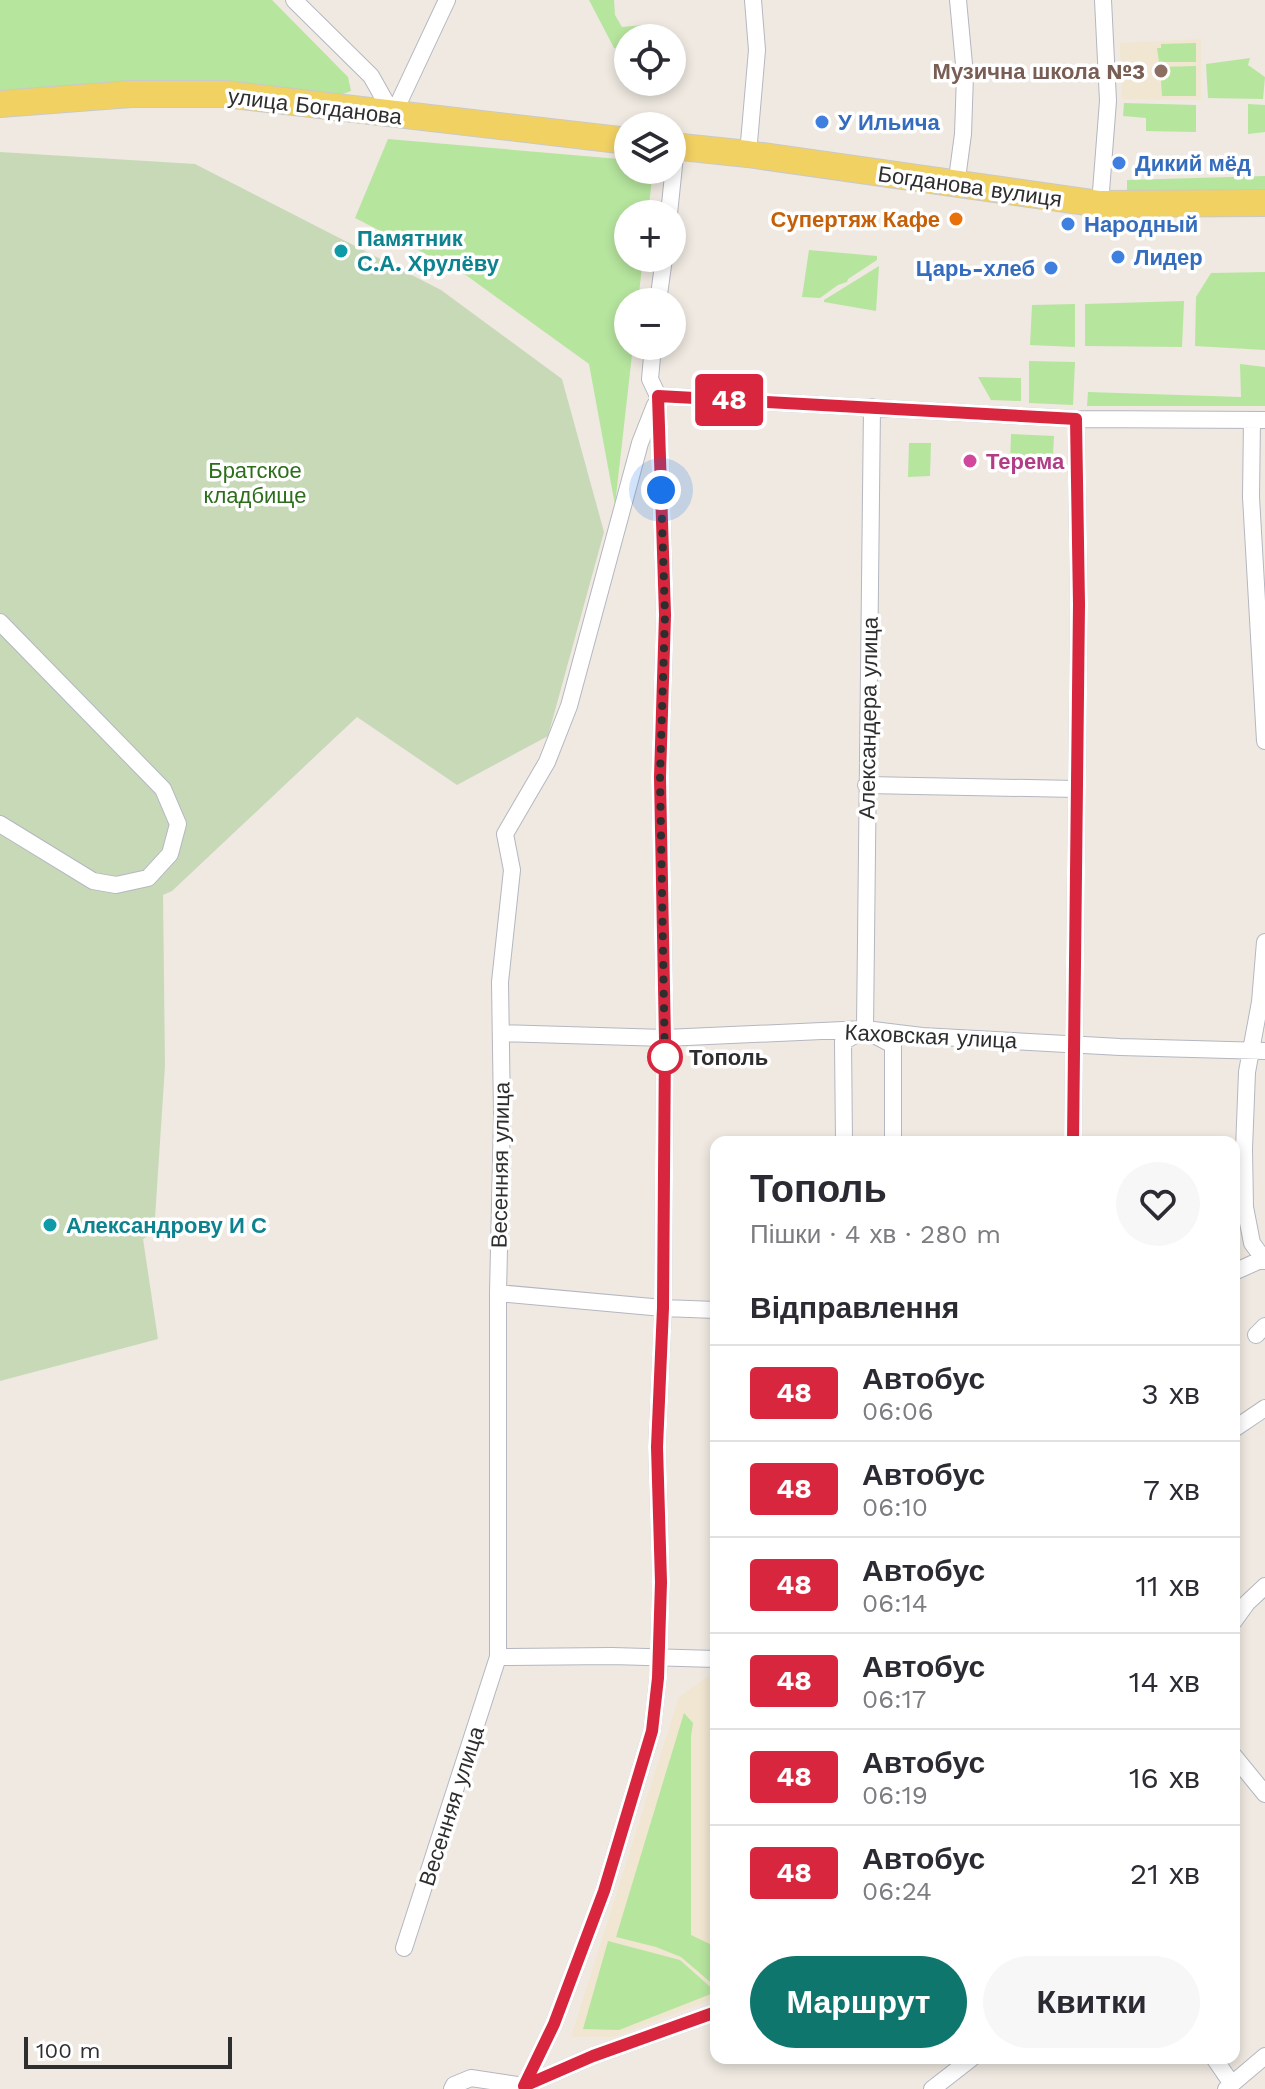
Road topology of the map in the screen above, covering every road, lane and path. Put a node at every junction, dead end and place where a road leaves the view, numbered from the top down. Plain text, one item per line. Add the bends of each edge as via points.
1 (294, 0) edge
2 (447, 0) edge
3 (753, 0) edge
4 (958, 0) edge
5 (1103, 0) edge
6 (0, 104) edge
7 (393, 115) junction
8 (614, 139) edge
9 (686, 147) edge
10 (748, 154) junction
11 (956, 186) junction
12 (1265, 203) edge
13 (1100, 204) junction
14 (652, 360) edge
15 (658, 396) junction
16 (872, 407) junction
17 (1076, 419) junction
18 (1258, 420) edge
19 (1262, 621) edge
20 (0, 622) edge
21 (1265, 741) edge
22 (866, 785) junction
23 (1076, 789) junction
24 (0, 824) edge
25 (1265, 942) edge
26 (865, 1029) junction
27 (501, 1033) junction
28 (665, 1038) junction
29 (1073, 1043) junction
30 (1258, 1051) edge
31 (844, 1136) edge
32 (893, 1136) edge
33 (1073, 1136) edge
34 (1264, 1259) edge
35 (1240, 1269) edge
36 (498, 1293) junction
37 (663, 1308) junction
38 (710, 1310) edge
39 (1265, 1408) edge
40 (1240, 1425) edge
41 (1265, 1586) edge
42 (1240, 1613) edge
43 (498, 1657) junction
44 (659, 1657) junction
45 (710, 1659) edge
46 (1240, 1763) edge
47 (1265, 1794) edge
48 (404, 1948) dead end
49 (710, 2014) edge
50 (1265, 2056) edge
51 (964, 2064) edge
52 (1217, 2064) edge
53 (1229, 2086) edge
54 (525, 2088) edge
55 (934, 2088) edge
56 (452, 2089) edge

1 - 7 street via 371,76
2 - 7 street
3 - 10 street via 757,50
4 - 11 street via 965,75
5 - 13 street via 1108,101
6 - 7 main road, улица Богданова via 131,94 225,94
7 - 8 main road, улица Богданова
9 - 10 main road, Богданова вулиця
10 - 11 main road, Богданова вулиця
11 - 13 main road, Богданова вулиця
12 - 13 main road, Богданова вулиця
14 - 15 street via 650,379
15 - 16 street
15 - 27 street, Весенняя улица via 640,443 569,706 547,762 505,834 512,870 501,967
15 - 28 street via 665,615 660,777
16 - 17 street
16 - 22 street, Александера улица
17 - 18 street
17 - 23 street
18 - 19 street via 1251,497
19 - 21 street
20 - 24 street via 163,789 178,824 170,854 148,878 116,885 93,881
22 - 23 street
22 - 26 street, Александера улица
23 - 29 street
25 - 30 street
26 - 28 street, Каховская улица
26 - 29 street, Каховская улица
26 - 31 street via 843,1042
26 - 32 street via 893,1045
27 - 28 street, Каховская улица
27 - 36 street, Весенняя улица
28 - 37 street
29 - 30 street, Каховская улица
29 - 33 street
30 - 34 street via 1244,1149 1245,1207 1252,1243
34 - 35 street
36 - 37 street
36 - 43 street, Весенняя улица
37 - 38 street
37 - 44 street via 657,1447
39 - 40 street
41 - 42 street
43 - 44 street
43 - 48 street, Весенняя улица
44 - 45 street
44 - 54 street via 652,1731 630,1812 554,2024
46 - 47 street
49 - 54 street via 593,2056
50 - 53 street
51 - 55 street
52 - 53 street
54 - 56 street via 471,2078

